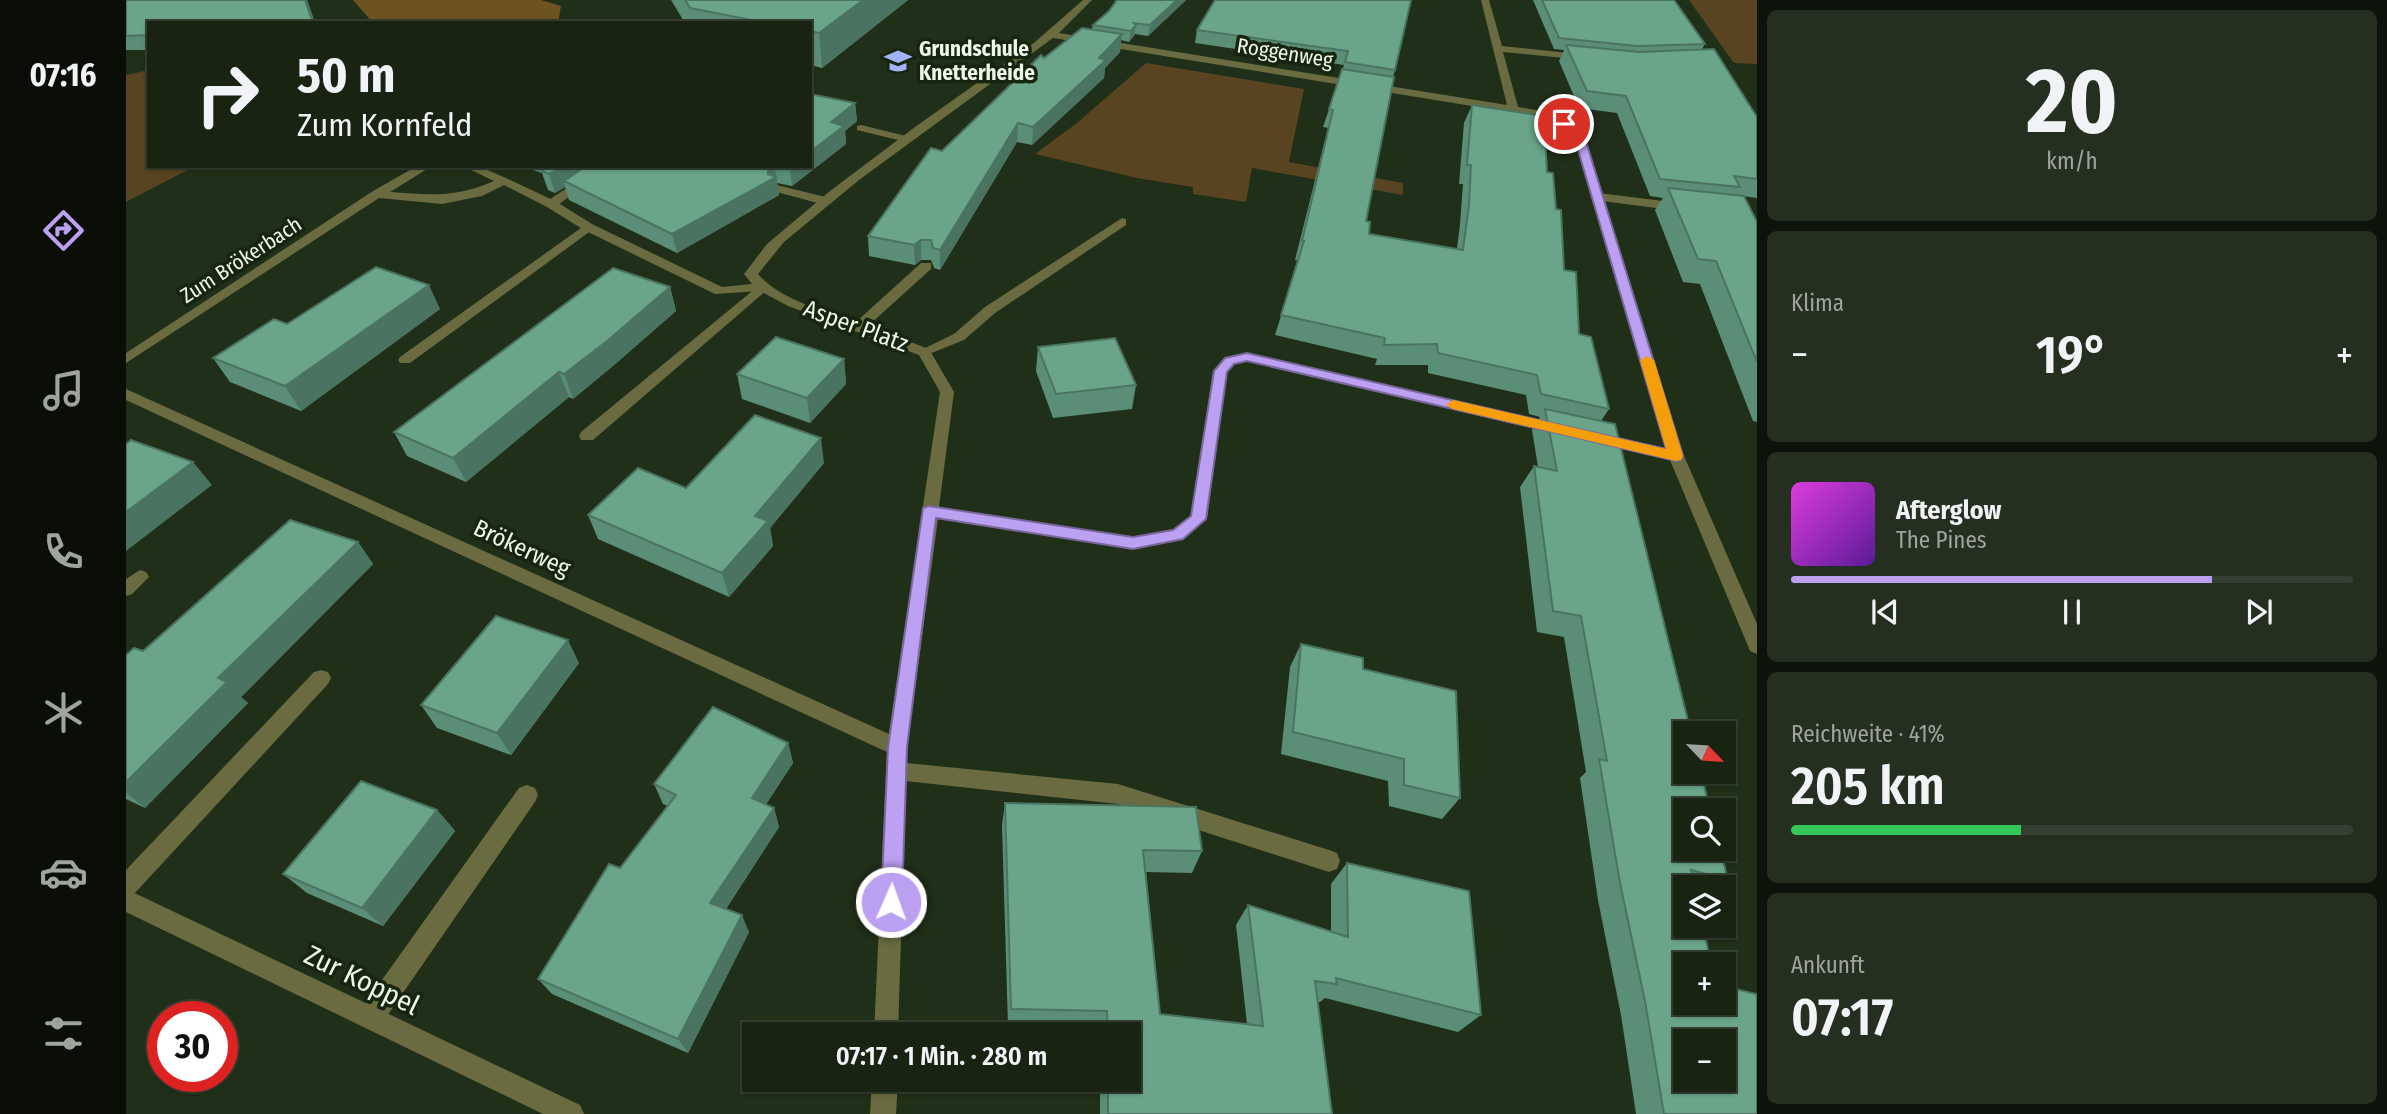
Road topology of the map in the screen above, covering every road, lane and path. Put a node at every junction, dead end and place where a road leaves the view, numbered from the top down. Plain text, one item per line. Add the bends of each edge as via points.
1 (1088, 0) edge
2 (1486, 0) edge
3 (1051, 35) junction
4 (1499, 49) junction
5 (1601, 59) edge
6 (1513, 109) junction
7 (861, 128) dead end
8 (906, 139) junction
9 (422, 168) edge
10 (473, 168) edge
11 (594, 175) edge
12 (504, 181) junction
13 (777, 189) edge
14 (377, 194) junction
15 (1598, 197) junction
16 (825, 201) junction
17 (551, 204) junction
18 (1691, 208) edge
19 (1122, 222) dead end
20 (588, 227) junction
21 (926, 266) dead end
22 (762, 287) junction
23 (859, 327) junction
24 (925, 352) junction
25 (126, 359) edge
26 (404, 360) dead end
27 (126, 394) edge
28 (587, 436) dead end
29 (1676, 456) junction
30 (929, 512) junction
31 (1756, 639) edge
32 (321, 678) dead end
33 (897, 747) junction
34 (896, 771) junction
35 (527, 795) dead end
36 (1329, 861) dead end
37 (126, 886) edge
38 (126, 900) edge
39 (371, 1017) junction
40 (886, 1022) edge
41 (884, 1092) edge
42 (571, 1114) edge
43 (883, 1114) edge

1 - 3 street
2 - 4 street
3 - 6 street, Roggenweg
3 - 8 street
4 - 5 street
4 - 6 street
6 - 15 street, Roggenweg via 1549,115 1578,132
7 - 8 street
8 - 16 street
9 - 14 street, Zum Brökerbach
10 - 12 street
11 - 17 street
12 - 14 street via 478,193 442,200
12 - 17 street
13 - 16 street
14 - 25 street, Zum Brökerbach
15 - 18 street
15 - 29 street, Roggenweg
16 - 22 street via 761,255 751,274
17 - 20 street
19 - 24 street via 990,310 959,337
20 - 22 street via 720,291
20 - 26 street
21 - 23 street
22 - 23 street, Asper Platz
22 - 28 street
23 - 24 street, Asper Platz
24 - 30 street, Asper Platz via 947,392
27 - 33 street, Brökerweg
29 - 30 street via 1247,357 1230,361 1220,371 1199,519 1178,535 1133,543
29 - 31 street, Roggenweg
30 - 33 street, Asper Platz
32 - 37 street
33 - 34 street, Asper Platz
34 - 36 street via 1118,794
34 - 40 street, Asper Platz
35 - 39 street
38 - 39 street, Zur Koppel
39 - 42 street, Zur Koppel
41 - 43 street

